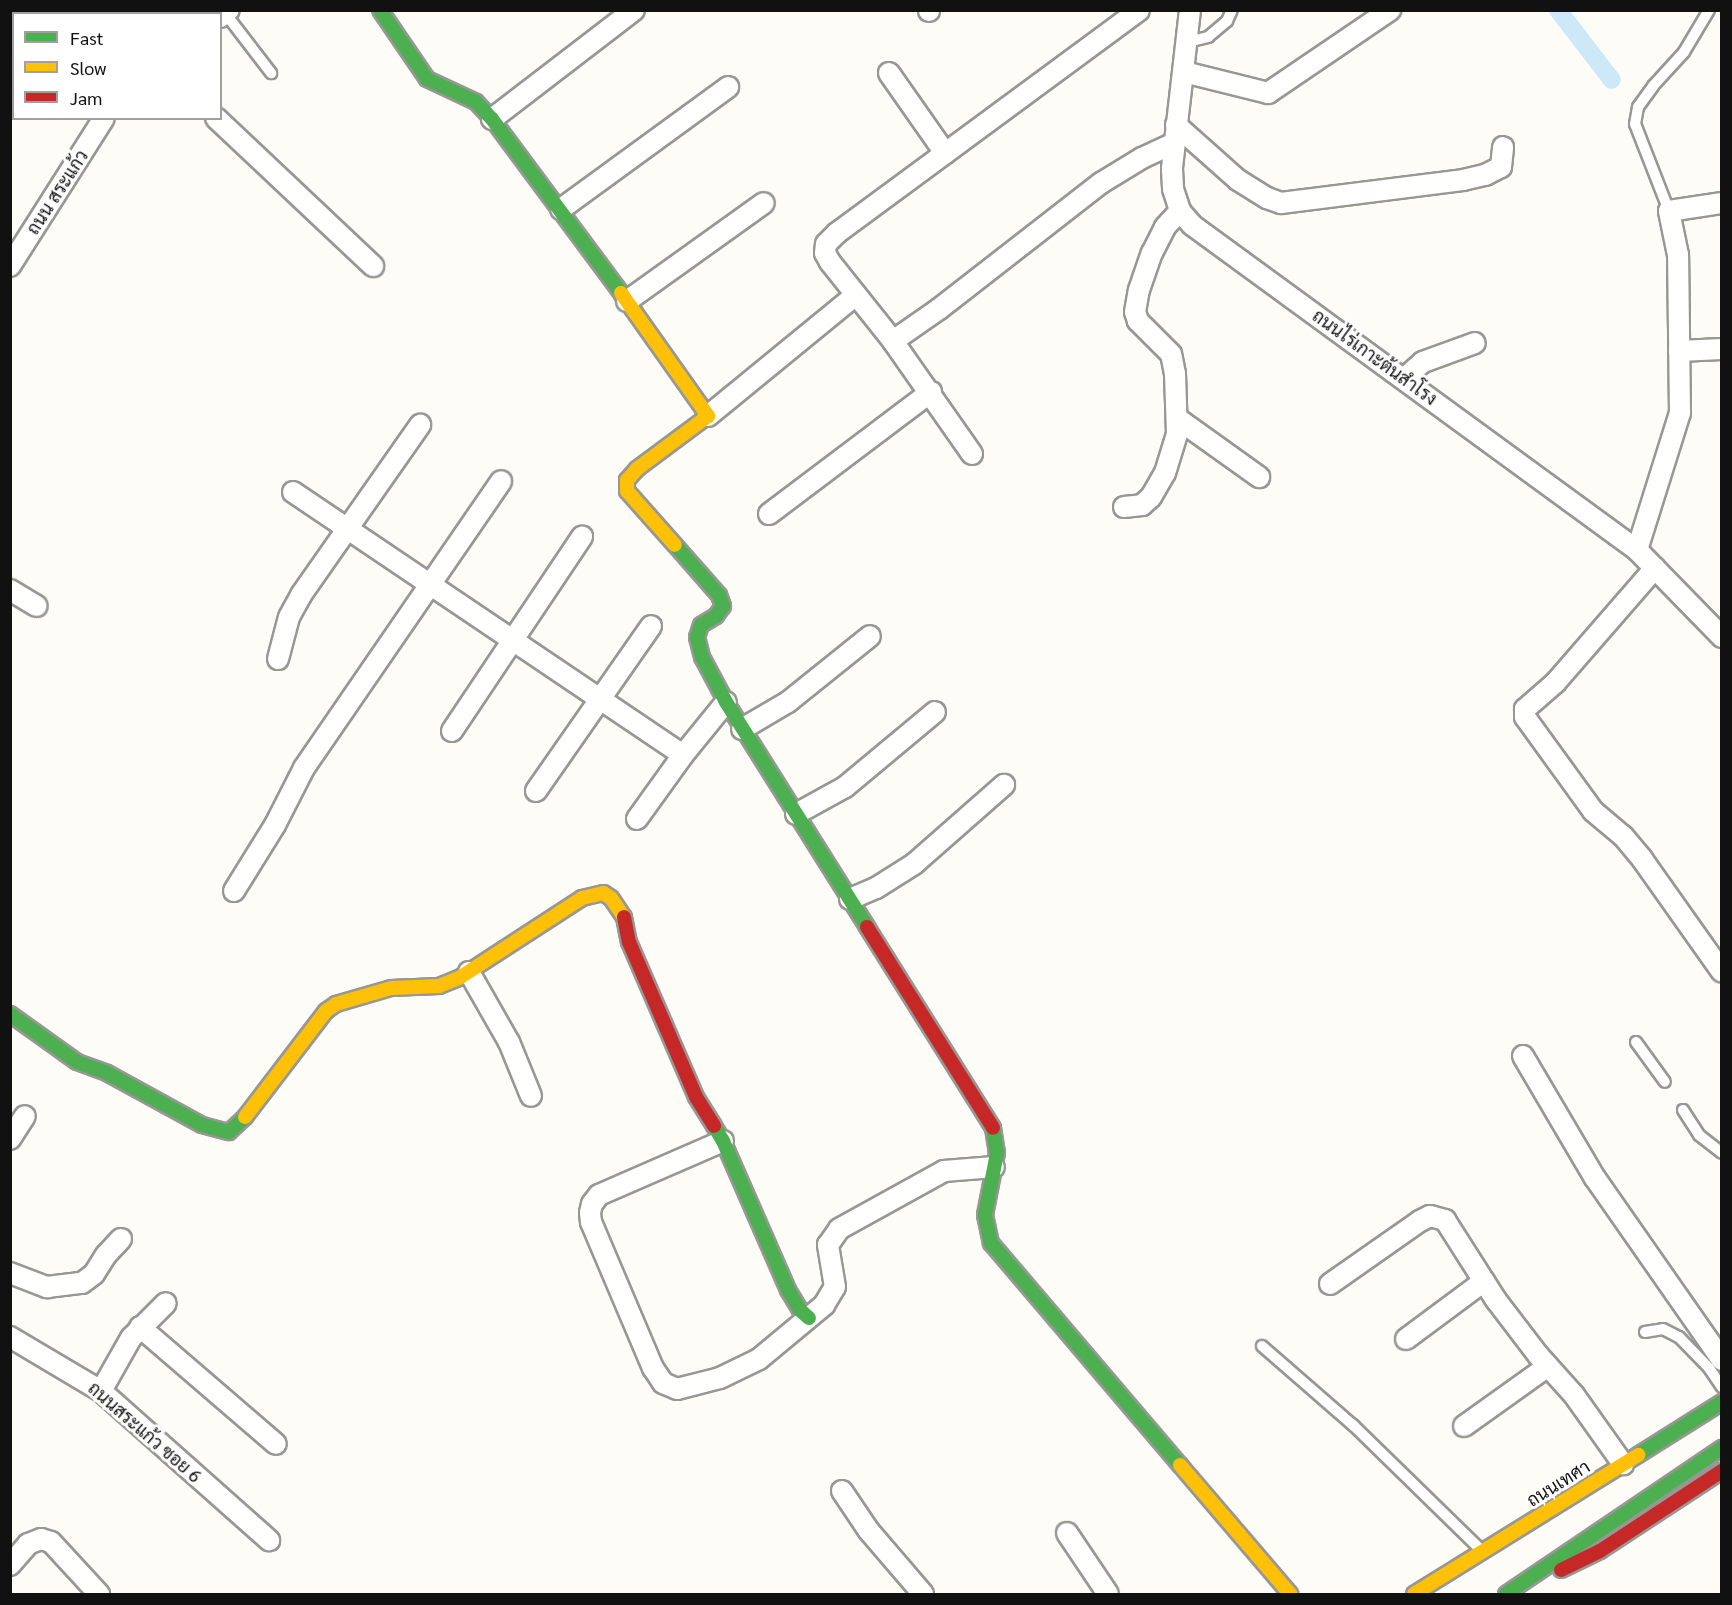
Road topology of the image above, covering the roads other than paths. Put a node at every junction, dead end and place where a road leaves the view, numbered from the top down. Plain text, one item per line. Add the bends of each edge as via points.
1 (380, 10) edge
2 (634, 10) edge
3 (1139, 10) edge
4 (1190, 10) edge
5 (1232, 10) edge
6 (1389, 10) edge
7 (1708, 10) edge
8 (225, 14) edge
9 (1188, 42) junction
10 (1184, 72) junction
11 (271, 73) dead end
12 (889, 74) dead end
13 (728, 87) dead end
14 (492, 119) junction
15 (103, 120) edge
16 (218, 120) edge
17 (1175, 134) junction
18 (1503, 147) dead end
19 (945, 153) junction
20 (764, 203) dead end
21 (1722, 203) edge
22 (561, 208) junction
23 (1180, 211) junction
24 (1669, 211) junction
25 (10, 266) edge
26 (373, 266) dead end
27 (856, 295) junction
28 (627, 301) junction
29 (893, 340) junction
30 (1475, 343) dead end
31 (1722, 349) edge
32 (1679, 351) junction
33 (1405, 378) junction
34 (931, 392) junction
35 (708, 416) junction
36 (1178, 419) junction
37 (420, 425) dead end
38 (972, 454) dead end
39 (1259, 477) dead end
40 (501, 481) dead end
41 (293, 492) dead end
42 (1124, 507) dead end
43 (769, 514) dead end
44 (348, 530) junction
45 (582, 537) dead end
46 (1637, 549) junction
47 (1654, 568) junction
48 (429, 586) junction
49 (10, 590) edge
50 (37, 606) dead end
51 (651, 626) dead end
52 (870, 636) dead end
53 (1722, 637) edge
54 (513, 641) junction
55 (278, 659) dead end
56 (601, 700) junction
57 (726, 702) junction
58 (936, 712) dead end
59 (742, 729) junction
60 (452, 731) dead end
61 (683, 755) junction
62 (1004, 785) dead end
63 (536, 791) dead end
64 (796, 814) junction
65 (637, 819) dead end
66 (234, 891) dead end
67 (850, 899) junction
68 (469, 972) junction
69 (1722, 972) edge
70 (10, 1014) edge
71 (1636, 1042) dead end
72 (1523, 1056) dead end
73 (1665, 1082) dead end
74 (531, 1096) dead end
75 (1683, 1110) dead end
76 (25, 1116) dead end
77 (10, 1139) edge
78 (723, 1141) junction
79 (1722, 1153) edge
80 (994, 1167) junction
81 (121, 1239) dead end
82 (10, 1273) edge
83 (1484, 1281) junction
84 (1330, 1284) dead end
85 (166, 1303) dead end
86 (809, 1318) junction
87 (140, 1328) junction
88 (1646, 1332) dead end
89 (10, 1337) edge
90 (1406, 1339) dead end
91 (1262, 1346) dead end
92 (1722, 1360) edge
93 (1548, 1366) junction
94 (1722, 1387) edge
95 (101, 1391) junction
96 (1722, 1402) edge
97 (1464, 1426) dead end
98 (276, 1444) dead end
99 (1722, 1448) edge
100 (1623, 1464) junction
101 (1722, 1471) edge
102 (842, 1491) dead end
103 (1067, 1533) dead end
104 (269, 1540) dead end
105 (1483, 1551) junction
106 (10, 1565) edge
107 (99, 1594) edge
108 (923, 1594) edge
109 (1108, 1594) edge
110 (1290, 1594) edge
111 (1413, 1594) edge
112 (1508, 1594) edge

1 - 14 main road via 427,79 476,102
2 - 14 street
3 - 19 street
4 - 9 street
5 - 9 lane via 1227,21 1208,37
6 - 10 street via 1268,93
7 - 24 lane via 1684,52 1638,107 1635,124
8 - 11 lane
9 - 10 street
10 - 17 street
12 - 19 street
13 - 22 street
14 - 22 main road
15 - 25 street, ถนน สระแก้ว
16 - 26 street
17 - 18 street via 1238,180 1281,203 1485,175 1501,167
17 - 23 street via 1173,189
17 - 29 street via 1101,183
19 - 27 street via 826,244 830,262
20 - 28 street
21 - 24 street
22 - 28 main road
23 - 33 street, ถนนไร่เกาะต้นสำโรง via 1192,225
23 - 36 street via 1152,253 1135,312 1138,321 1171,354
24 - 32 street via 1677,255
27 - 29 street
27 - 35 street
28 - 35 main road
29 - 34 street
30 - 33 street via 1423,362
31 - 32 street
32 - 46 street via 1680,413
33 - 46 street, ถนนไร่เกาะต้นสำโรง
34 - 38 street
34 - 43 street
35 - 57 main road via 637,469 625,486 645,514 719,595 723,606 716,616 700,625 697,637 702,657
36 - 39 street
36 - 42 street via 1169,462 1151,497 1142,505
37 - 44 street
40 - 48 street
41 - 44 street
44 - 48 street
44 - 55 street via 289,617
45 - 54 street
46 - 47 street, ถนนไร่เกาะต้นสำโรง
47 - 53 street, ถนนไร่เกาะต้นสำโรง
47 - 69 street via 1555,683 1526,709 1526,717 1593,811 1623,836 1642,859
48 - 54 street
48 - 66 street via 304,768
49 - 50 street
51 - 56 street
52 - 59 street via 788,702
54 - 56 street
54 - 60 street
56 - 61 street
56 - 63 street
57 - 59 main road
57 - 61 street
58 - 64 street via 845,787
59 - 64 main road
61 - 65 street
62 - 67 street via 914,864
64 - 67 main road
67 - 80 main road via 993,1128 997,1153
68 - 70 main road via 439,986 391,988 336,1004 326,1011 236,1127 225,1132 202,1125 107,1073 77,1062
68 - 74 street via 509,1042
68 - 78 main road via 582,898 603,893 611,898 621,912 629,942 696,1097
71 - 73 lane
72 - 92 street via 1595,1178
75 - 79 lane via 1700,1135
76 - 77 street
78 - 86 main road via 788,1290
78 - 86 street via 599,1195 592,1204 591,1222 653,1368 668,1387 687,1389 703,1384 759,1359
80 - 86 street via 944,1171 839,1229 828,1245 835,1275 833,1293
80 - 110 main road via 985,1215 991,1243
81 - 82 street via 94,1274 82,1283 47,1287
83 - 84 street via 1445,1220 1430,1216
83 - 90 street
83 - 93 street
85 - 87 street
87 - 95 street via 120,1352
87 - 98 street
88 - 94 lane via 1663,1329 1679,1337
89 - 95 street, ถนนสระแก้ว ซอย 6
91 - 105 lane via 1353,1425
93 - 97 street
93 - 100 street via 1574,1395
95 - 104 street, ถนนสระแก้ว ซอย 6
96 - 100 main road, ถนนเทศา
99 - 112 main road
100 - 105 main road, ถนนเทศา
101 - 112 main road via 1600,1551
102 - 108 street via 876,1540
103 - 109 street
105 - 111 main road, ถนนเทศา
106 - 107 street via 28,1544 40,1539 51,1542

